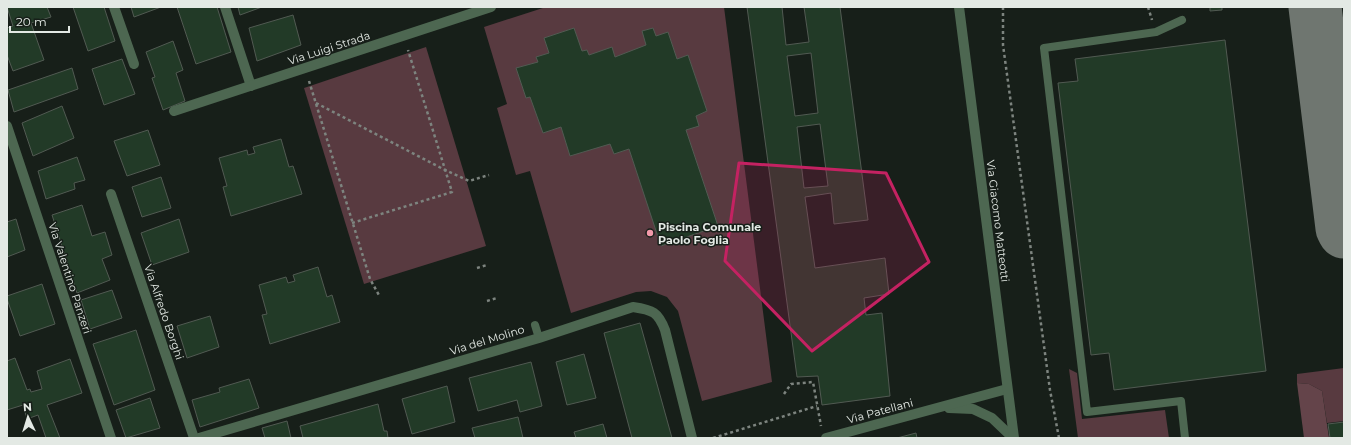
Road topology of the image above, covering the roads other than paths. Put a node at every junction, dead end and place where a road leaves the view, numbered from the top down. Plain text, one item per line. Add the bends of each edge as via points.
1 (114, 7) edge
2 (225, 7) edge
3 (491, 7) edge
4 (959, 7) edge
5 (1182, 20) dead end
6 (134, 64) dead end
7 (251, 86) junction
8 (174, 111) dead end
9 (7, 126) edge
10 (111, 194) dead end
11 (535, 325) dead end
12 (539, 338) junction
13 (1007, 389) junction
14 (941, 407) junction
15 (824, 434) edge
16 (111, 438) edge
17 (194, 438) edge
18 (199, 438) edge
19 (692, 438) edge
20 (1013, 438) edge
21 (1185, 438) edge

1 - 6 street
2 - 7 street
3 - 7 street, Via Luigi Strada
4 - 13 street, Via Giacomo Matteotti
5 - 21 lane via 1156,32 1044,48 1087,412 1181,401
7 - 8 street, Via Luigi Strada
9 - 16 street, Via Valentino Panzeri
10 - 17 street, Via Alfredo Borghi
11 - 12 lane
12 - 18 street, Via del Molino
12 - 19 street, Via del Molino via 633,307 648,309 661,318
13 - 14 street, Via Patellani
13 - 20 street, Via Giacomo Matteotti
14 - 15 street, Via Patellani
14 - 20 street, Via Patellani via 973,409 992,418

